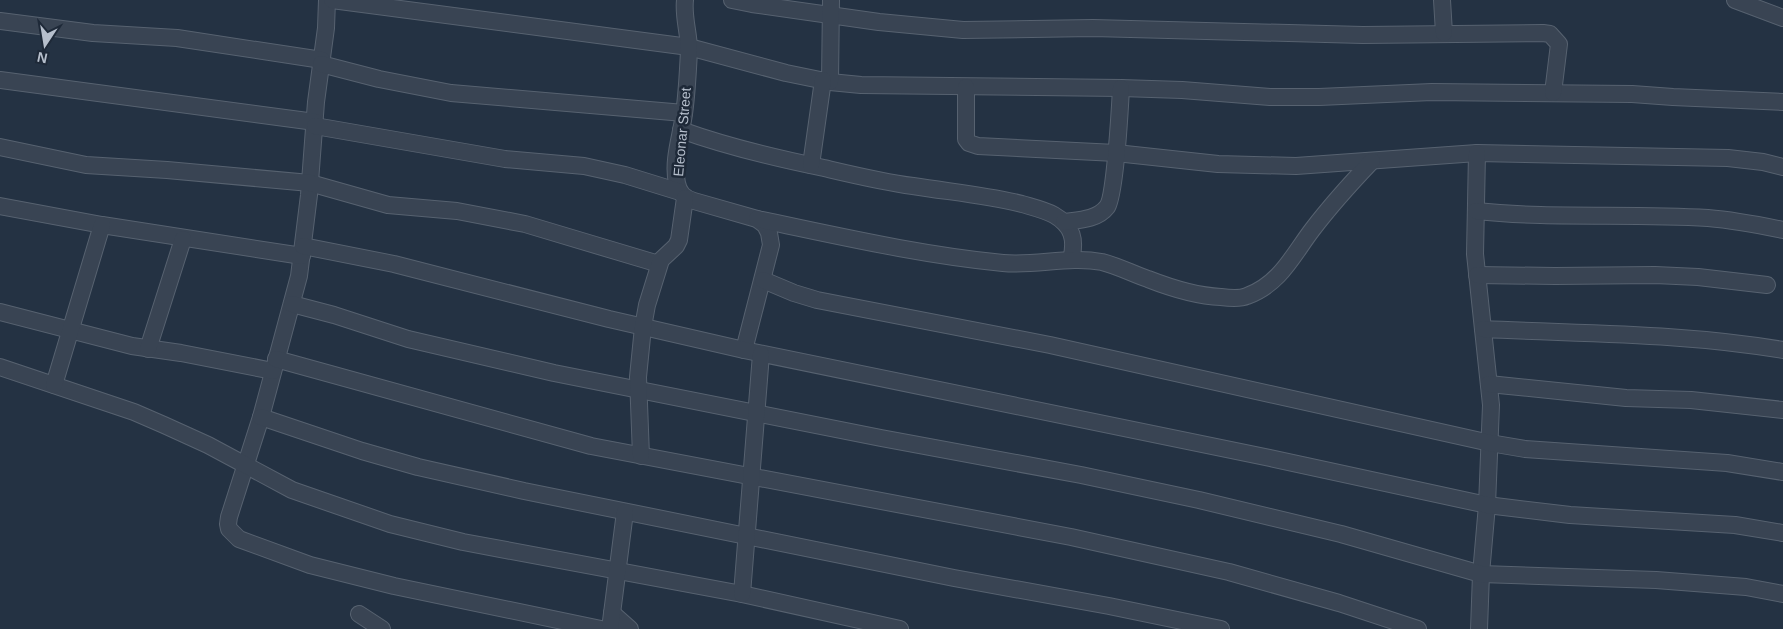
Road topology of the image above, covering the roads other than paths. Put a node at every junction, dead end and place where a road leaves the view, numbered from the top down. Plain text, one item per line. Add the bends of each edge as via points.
1 (327, 0) edge
2 (332, 0) edge
3 (684, 0) edge
4 (732, 0) edge
5 (1442, 0) edge
6 (1735, 0) edge
7 (831, 7) edge
8 (1783, 18) edge
9 (0, 21) edge
10 (1444, 33) junction
11 (689, 47) junction
12 (322, 62) junction
13 (0, 80) edge
14 (827, 81) junction
15 (966, 87) junction
16 (1121, 88) junction
17 (1553, 93) junction
18 (1783, 102) edge
19 (684, 113) junction
20 (315, 124) junction
21 (681, 130) junction
22 (0, 147) edge
23 (1477, 153) junction
24 (1116, 154) junction
25 (1372, 161) junction
26 (811, 166) junction
27 (1783, 167) edge
28 (310, 183) junction
29 (683, 195) junction
30 (0, 206) edge
31 (1476, 211) junction
32 (757, 219) junction
33 (1064, 222) junction
34 (102, 225) junction
35 (1783, 230) edge
36 (183, 239) junction
37 (302, 251) junction
38 (1071, 260) junction
39 (659, 264) junction
40 (1478, 274) junction
41 (763, 280) junction
42 (1767, 285) dead end
43 (292, 304) junction
44 (0, 312) edge
45 (643, 327) junction
46 (1484, 329) junction
47 (71, 331) junction
48 (148, 349) junction
49 (744, 350) junction
50 (1783, 350) edge
51 (761, 354) junction
52 (274, 365) junction
53 (0, 367) edge
54 (1489, 384) junction
55 (54, 386) junction
56 (639, 390) junction
57 (1783, 410) edge
58 (755, 412) junction
59 (261, 417) junction
60 (1490, 443) junction
61 (641, 456) junction
62 (246, 466) junction
63 (1783, 472) edge
64 (750, 476) junction
65 (1487, 505) junction
66 (626, 512) junction
67 (1783, 533) edge
68 (746, 535) junction
69 (618, 571) junction
70 (1481, 574) junction
71 (742, 594) junction
72 (1783, 594) edge
73 (359, 614) dead end
74 (611, 621) edge
75 (382, 629) edge
76 (600, 629) edge
77 (630, 629) edge
78 (900, 629) edge
79 (1221, 629) edge
80 (1418, 629) edge
81 (1479, 629) edge

1 - 12 street
2 - 11 street
3 - 11 street, Eleonar Street
4 - 7 street via 752,4
5 - 10 street
6 - 8 street
7 - 10 street via 880,22 963,30 1082,28 1363,35
7 - 14 street
9 - 12 street via 93,33 177,38
10 - 17 street via 1550,34 1559,44
11 - 14 street via 751,65
11 - 19 street, Eleonar Street
12 - 19 street via 451,93
12 - 20 street
13 - 20 street
14 - 15 street
14 - 26 street
15 - 16 street
15 - 24 street via 966,139 973,145
16 - 17 street via 1270,97 1432,92
16 - 24 street
17 - 18 street
19 - 21 street, Eleonar Street
20 - 28 street
20 - 29 street via 505,159 584,166 625,175
21 - 26 street via 747,151
21 - 29 street, Eleonar Street via 676,176
22 - 28 street via 86,165
23 - 25 street
23 - 27 street via 1728,158
23 - 31 street
24 - 25 street via 1218,164 1296,166
24 - 33 street via 1107,207 1089,218
25 - 38 street via 1311,230 1289,264 1274,280 1245,297 1190,293 1102,262
26 - 33 street via 1006,200 1053,214
28 - 37 street
28 - 39 street via 388,205 457,211 516,222
29 - 32 street
29 - 39 street, Eleonar Street via 679,240
30 - 34 street
31 - 35 street via 1513,215 1710,218
31 - 40 street
32 - 38 street via 906,249 997,262
32 - 41 street via 765,225 771,245
33 - 38 street via 1073,239
34 - 36 street
34 - 47 street
36 - 37 street
36 - 48 street
37 - 43 street
37 - 45 street via 394,264
39 - 45 street
40 - 42 street via 1655,275
40 - 46 street
41 - 49 street
41 - 60 street via 817,300 1124,360
43 - 52 street
43 - 56 street via 418,341
44 - 47 street
45 - 49 street
45 - 56 street
46 - 50 street via 1696,339
46 - 54 street
47 - 48 street
47 - 55 street
48 - 52 street
49 - 51 street
51 - 58 street
51 - 65 street
52 - 59 street
52 - 61 street
53 - 55 street
54 - 57 street
54 - 60 street
55 - 62 street via 134,412
56 - 58 street
56 - 61 street
58 - 64 street
58 - 70 street via 1199,500 1340,534
59 - 62 street
59 - 66 street via 418,467
60 - 63 street via 1525,449 1727,463
60 - 65 street
61 - 64 street
62 - 69 street via 292,490 390,524 463,542
62 - 76 street via 228,524 239,538 335,573
64 - 68 street
64 - 80 street via 1071,537 1229,572 1331,600
65 - 67 street via 1570,515 1735,525
65 - 70 street
66 - 68 street
66 - 69 street
68 - 71 street
68 - 79 street
69 - 71 street
69 - 74 street
70 - 72 street via 1656,580 1746,587
70 - 81 street
71 - 78 street
73 - 75 street
74 - 77 street

